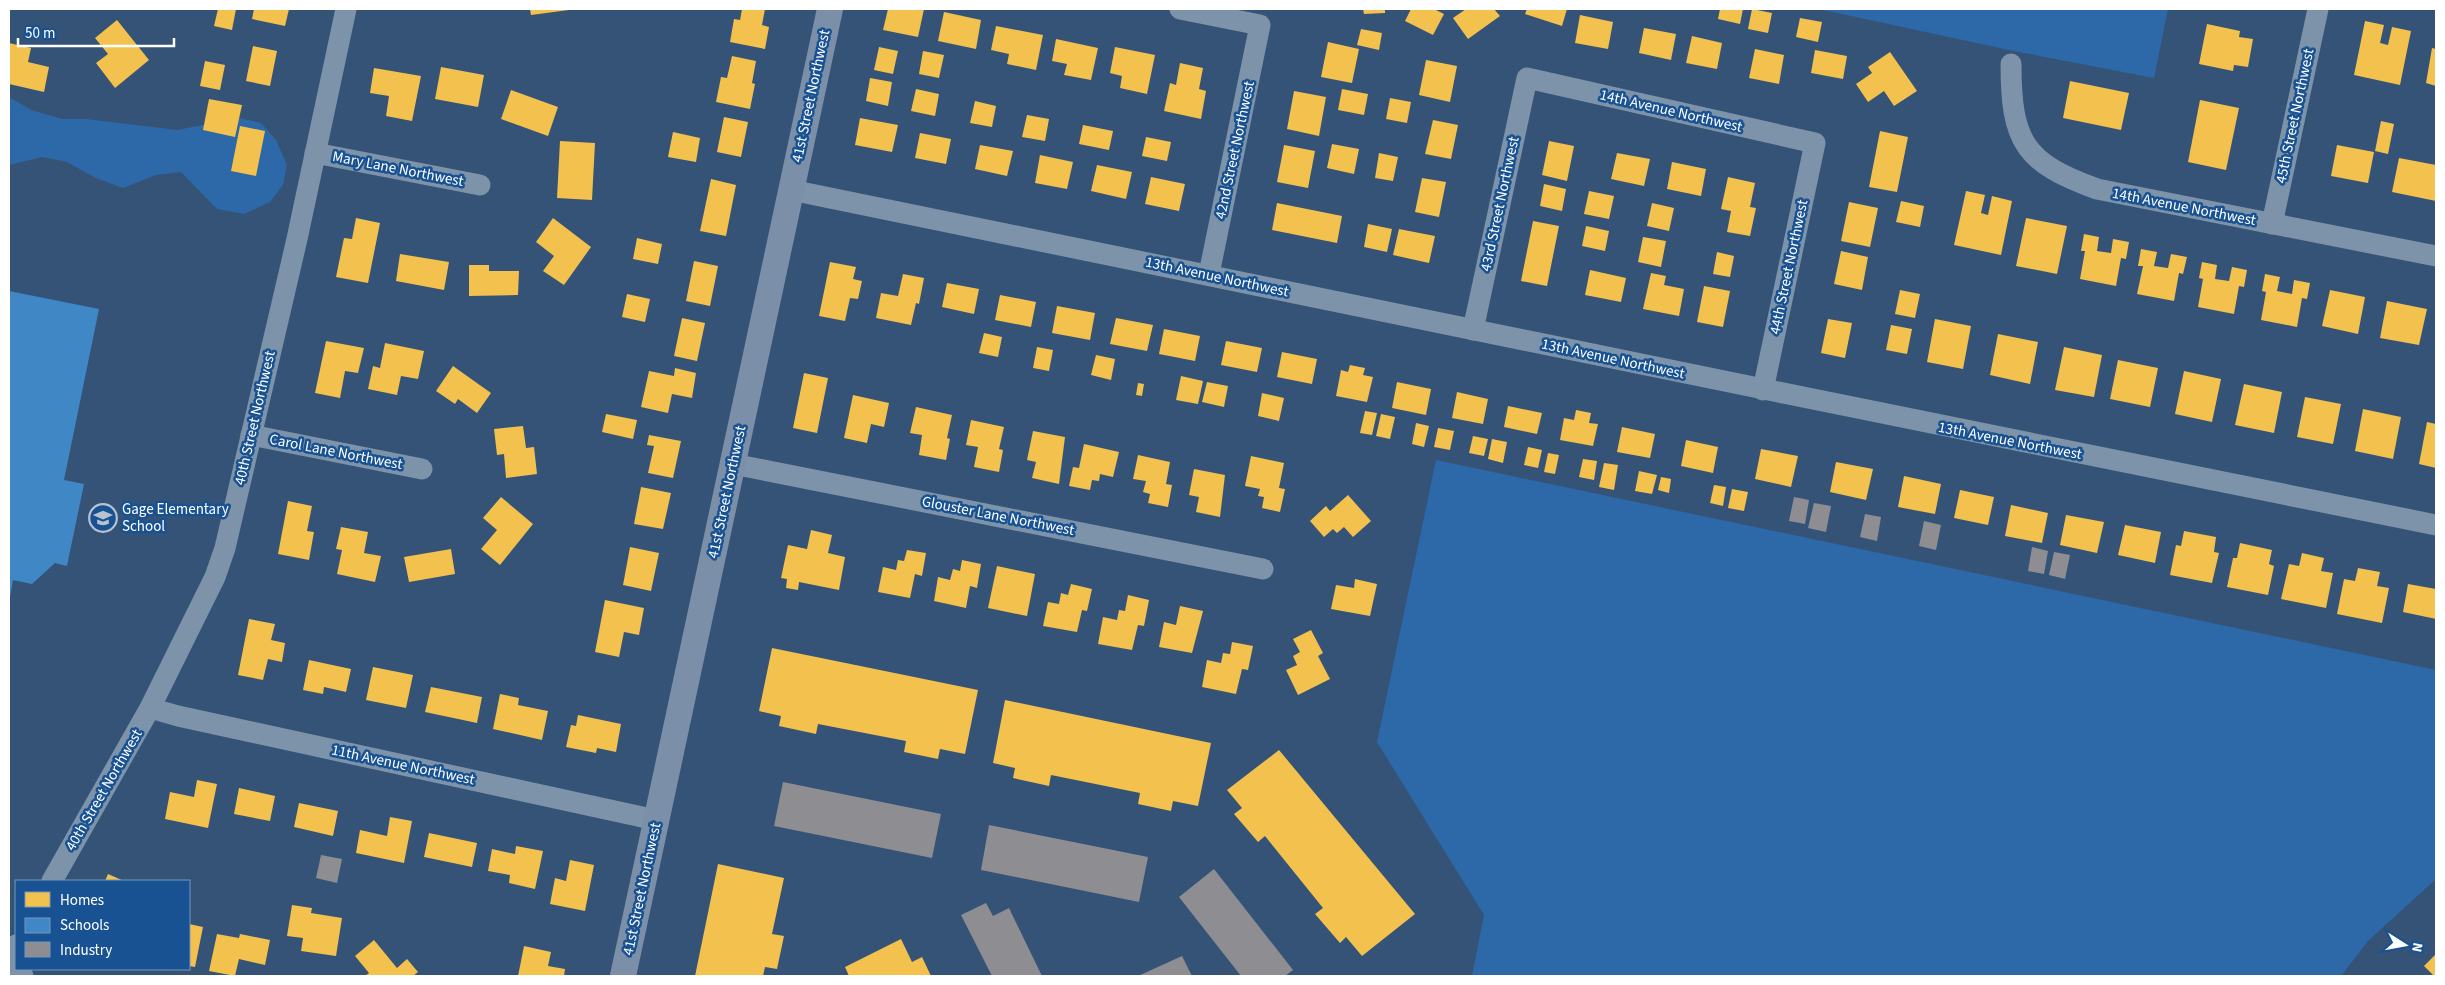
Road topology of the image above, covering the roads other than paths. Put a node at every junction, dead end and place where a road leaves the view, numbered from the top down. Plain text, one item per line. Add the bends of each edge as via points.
1 (346, 9) edge
2 (830, 9) edge
3 (1180, 9) edge
4 (2318, 9) edge
5 (2011, 64) dead end
6 (1527, 78) joint
7 (1815, 143) joint
8 (315, 153) junction
9 (480, 185) dead end
10 (791, 190) junction
11 (2272, 224) junction
12 (2436, 256) edge
13 (1209, 274) junction
14 (1473, 330) junction
15 (1763, 390) junction
16 (251, 435) junction
17 (733, 464) junction
18 (422, 469) dead end
19 (2436, 525) edge
20 (1263, 569) dead end
21 (150, 708) junction
22 (656, 820) junction
23 (53, 880) edge
24 (15, 947) edge
25 (9, 958) edge
26 (9, 973) edge
27 (23, 976) edge
28 (623, 976) edge

1 - 8 street, 40th Street Northwest
2 - 10 main road, 41st Street Northwest
3 - 13 street, 42nd Street Northwest via 1260,25
4 - 11 street, 45th Street Northwest
5 - 11 street, 14th Avenue Northwest via 2011,102 2015,122 2028,148 2043,164 2068,179 2097,189
6 - 7 street, 14th Avenue Northwest
6 - 14 street, 43rd Street Northwest
7 - 15 street, 44th Street Northwest
8 - 9 street, Mary Lane Northwest
8 - 16 street, 40th Street Northwest
10 - 13 street, 13th Avenue Northwest
10 - 17 main road, 41st Street Northwest
11 - 12 street, 14th Avenue Northwest
13 - 14 street, 13th Avenue Northwest
14 - 15 street, 13th Avenue Northwest
15 - 19 street, 13th Avenue Northwest
16 - 18 street, Carol Lane Northwest
16 - 21 street, 40th Street Northwest via 225,548 215,576
17 - 20 street, Glouster Lane Northwest
17 - 22 main road, 41st Street Northwest
21 - 22 street, 11th Avenue Northwest
21 - 23 street, 40th Street Northwest
22 - 28 main road, 41st Street Northwest
24 - 25 street
26 - 27 street

